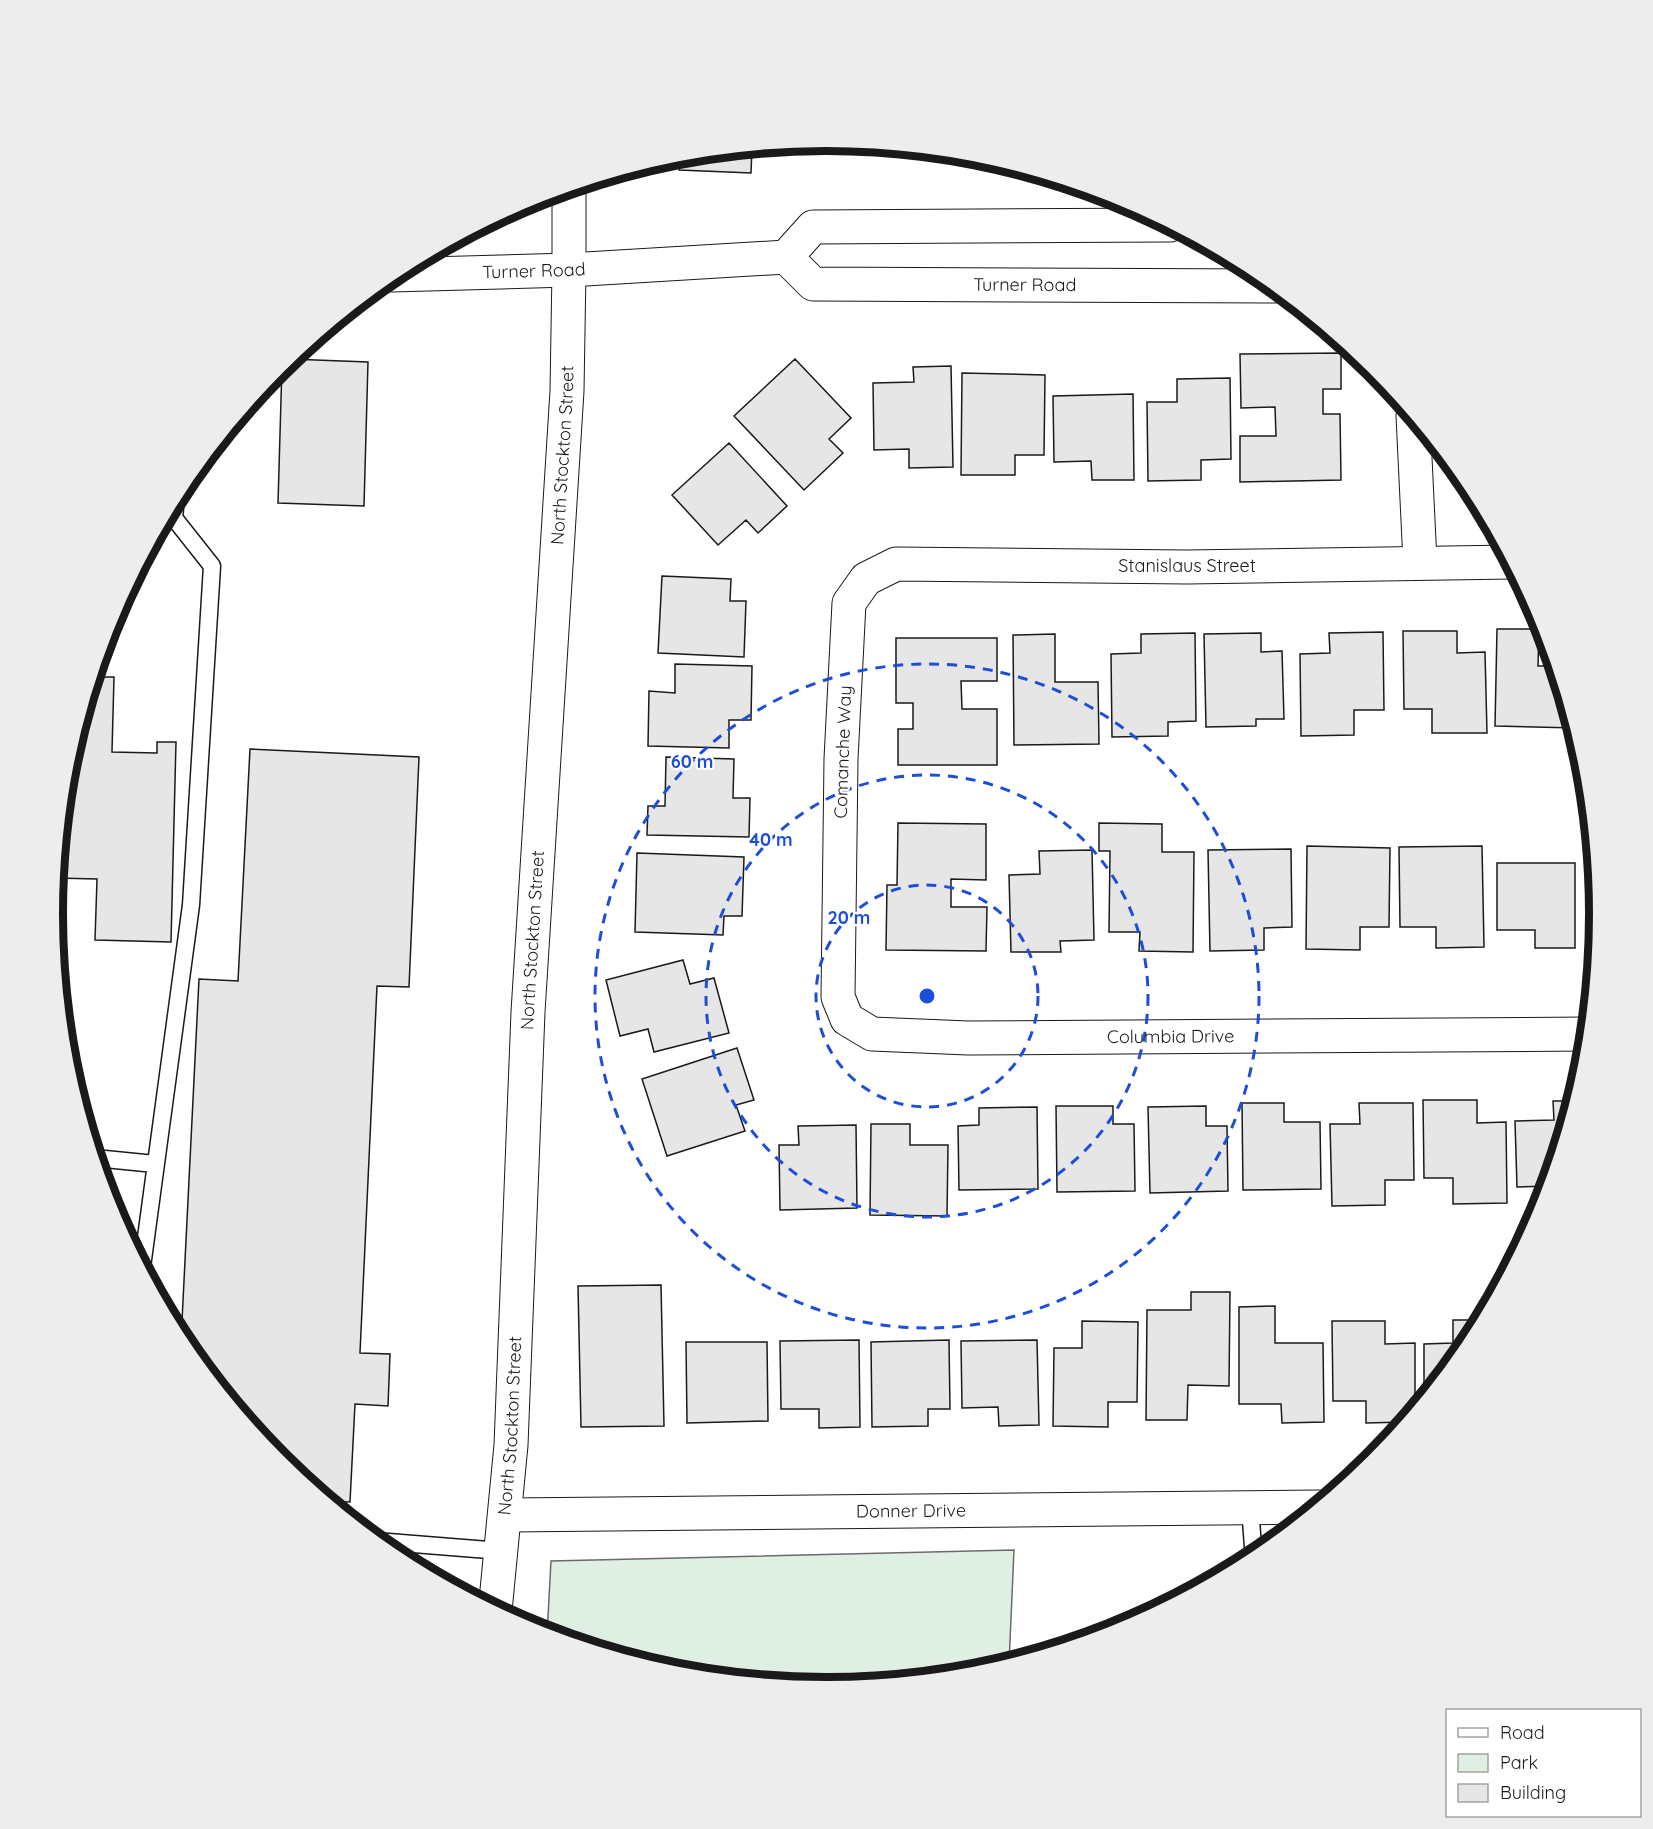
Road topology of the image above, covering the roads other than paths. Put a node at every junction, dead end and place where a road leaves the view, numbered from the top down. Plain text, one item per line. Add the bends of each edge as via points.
1 (569, 196) edge
2 (1153, 225) edge
3 (786, 257) junction
4 (569, 270) junction
5 (411, 274) edge
6 (1259, 286) edge
7 (1414, 427) edge
8 (174, 518) edge
9 (1420, 562) junction
10 (1503, 562) edge
11 (866, 579) joint
12 (839, 931) joint
13 (1580, 1034) edge
14 (104, 1159) edge
15 (155, 1164) junction
16 (144, 1255) edge
17 (1250, 1507) junction
18 (1307, 1507) edge
19 (505, 1515) junction
20 (393, 1542) edge
21 (1253, 1548) edge
22 (501, 1551) junction
23 (496, 1602) edge

1 - 4 street, North Stockton Street
2 - 3 street via 813,227
3 - 4 street, Turner Road
3 - 6 street, Turner Road via 813,285
4 - 5 street, Turner Road
4 - 19 street, North Stockton Street via 567,391 528,1012
7 - 9 street
8 - 15 lane via 212,566 191,904
9 - 10 street, Stanislaus Street
9 - 11 street, Stanislaus Street via 1187,567 896,564
11 - 12 street, Comanche Way via 849,603 841,759
12 - 13 street, Columbia Drive via 838,997 847,1019 872,1034 980,1038
14 - 15 lane
15 - 16 lane
17 - 18 street, Donner Drive
17 - 19 street, Donner Drive
17 - 21 lane
19 - 22 street, North Stockton Street
20 - 22 lane
22 - 23 street, North Stockton Street

